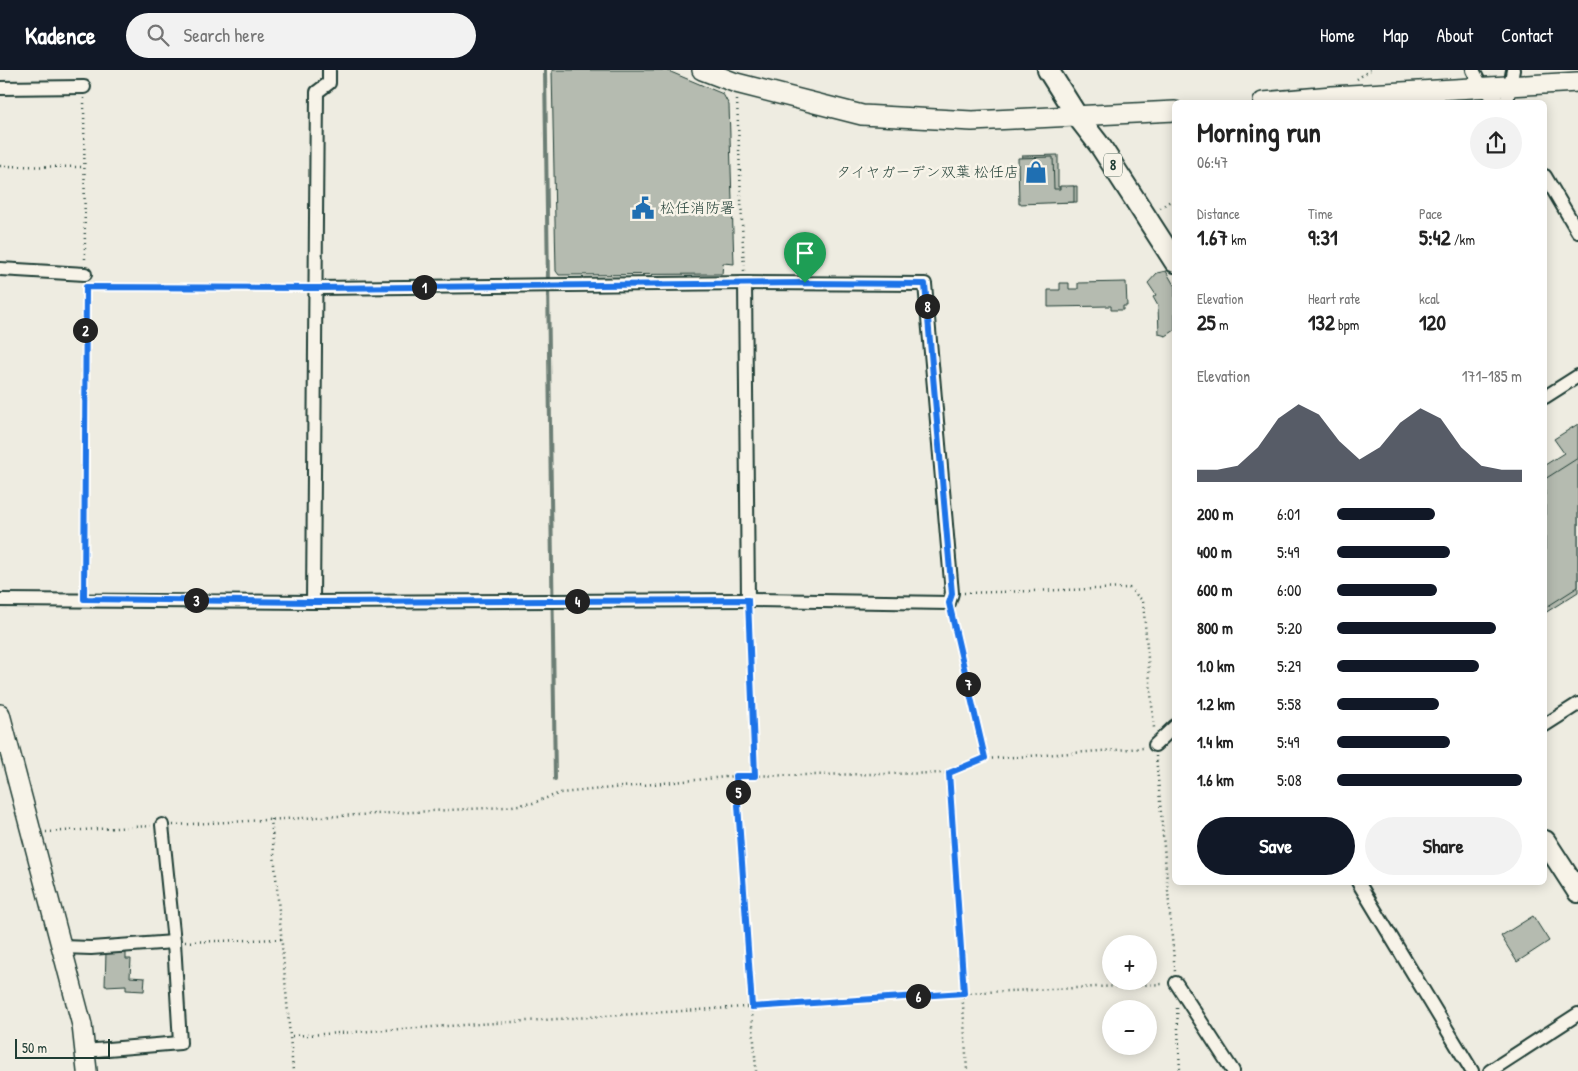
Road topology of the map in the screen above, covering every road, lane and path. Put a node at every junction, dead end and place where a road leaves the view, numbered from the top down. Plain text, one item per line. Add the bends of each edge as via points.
1 (329, 70) edge
2 (702, 70) edge
3 (1048, 70) edge
4 (1473, 70) edge
5 (1578, 82) edge
6 (736, 83) junction
7 (1510, 86) edge
8 (84, 87) joint
9 (0, 88) edge
10 (1482, 88) junction
11 (1286, 100) edge
12 (1497, 100) edge
13 (1172, 111) edge
14 (1077, 116) junction
15 (0, 166) edge
16 (85, 167) junction
17 (1547, 179) edge
18 (1578, 232) edge
19 (1172, 257) edge
20 (0, 269) edge
21 (85, 280) junction
22 (745, 283) junction
23 (317, 288) junction
24 (1578, 376) edge
25 (1547, 396) edge
26 (951, 598) junction
27 (84, 599) junction
28 (0, 600) edge
29 (748, 600) junction
30 (314, 602) junction
31 (1578, 704) edge
32 (0, 714) edge
33 (1547, 724) edge
34 (1172, 729) edge
35 (1155, 745) junction
36 (985, 758) junction
37 (949, 773) junction
38 (736, 776) junction
39 (755, 776) junction
40 (271, 820) junction
41 (162, 825) junction
42 (32, 832) junction
43 (1547, 844) edge
44 (1360, 885) edge
45 (1578, 892) edge
46 (281, 939) junction
47 (174, 942) junction
48 (62, 947) junction
49 (1176, 984) junction
50 (964, 993) junction
51 (752, 1007) junction
52 (1578, 1014) edge
53 (292, 1036) junction
54 (84, 1051) junction
55 (86, 1071) edge
56 (293, 1071) edge
57 (756, 1071) edge
58 (967, 1071) edge
59 (1180, 1071) edge
60 (1232, 1071) edge
61 (1472, 1071) edge
62 (1490, 1071) edge

1 - 23 street via 329,83 317,92
2 - 6 street
3 - 14 main road, 8
4 - 10 street
5 - 7 street
6 - 14 street via 862,116 972,121
6 - 22 path
7 - 10 street
8 - 9 street
8 - 16 path
10 - 11 street
10 - 12 street
13 - 14 street
14 - 19 main road, 8 via 1101,147
15 - 16 path
16 - 21 path
17 - 18 street
20 - 21 street
21 - 23 path
21 - 27 path
22 - 23 street
22 - 26 street via 925,284
22 - 29 street
23 - 30 street
24 - 25 street
26 - 29 street
26 - 35 path via 1128,588 1143,601
26 - 36 path
27 - 28 street
27 - 30 street
29 - 30 street
29 - 39 path
31 - 33 street
32 - 42 street
34 - 35 street
35 - 36 path
35 - 49 path
36 - 37 path
37 - 39 path
37 - 50 path
38 - 39 path
38 - 40 path via 560,793 533,803 505,807
38 - 51 path
40 - 41 path
40 - 46 path
41 - 42 path
41 - 47 street
42 - 48 street
43 - 45 main road
44 - 61 street
46 - 47 path
46 - 53 path
47 - 48 street
47 - 54 street via 180,1043
48 - 54 street via 82,1025
49 - 50 path
49 - 59 path
49 - 60 street
50 - 51 path
50 - 58 path
51 - 53 path
51 - 57 path
52 - 62 street
53 - 56 path
54 - 55 street

